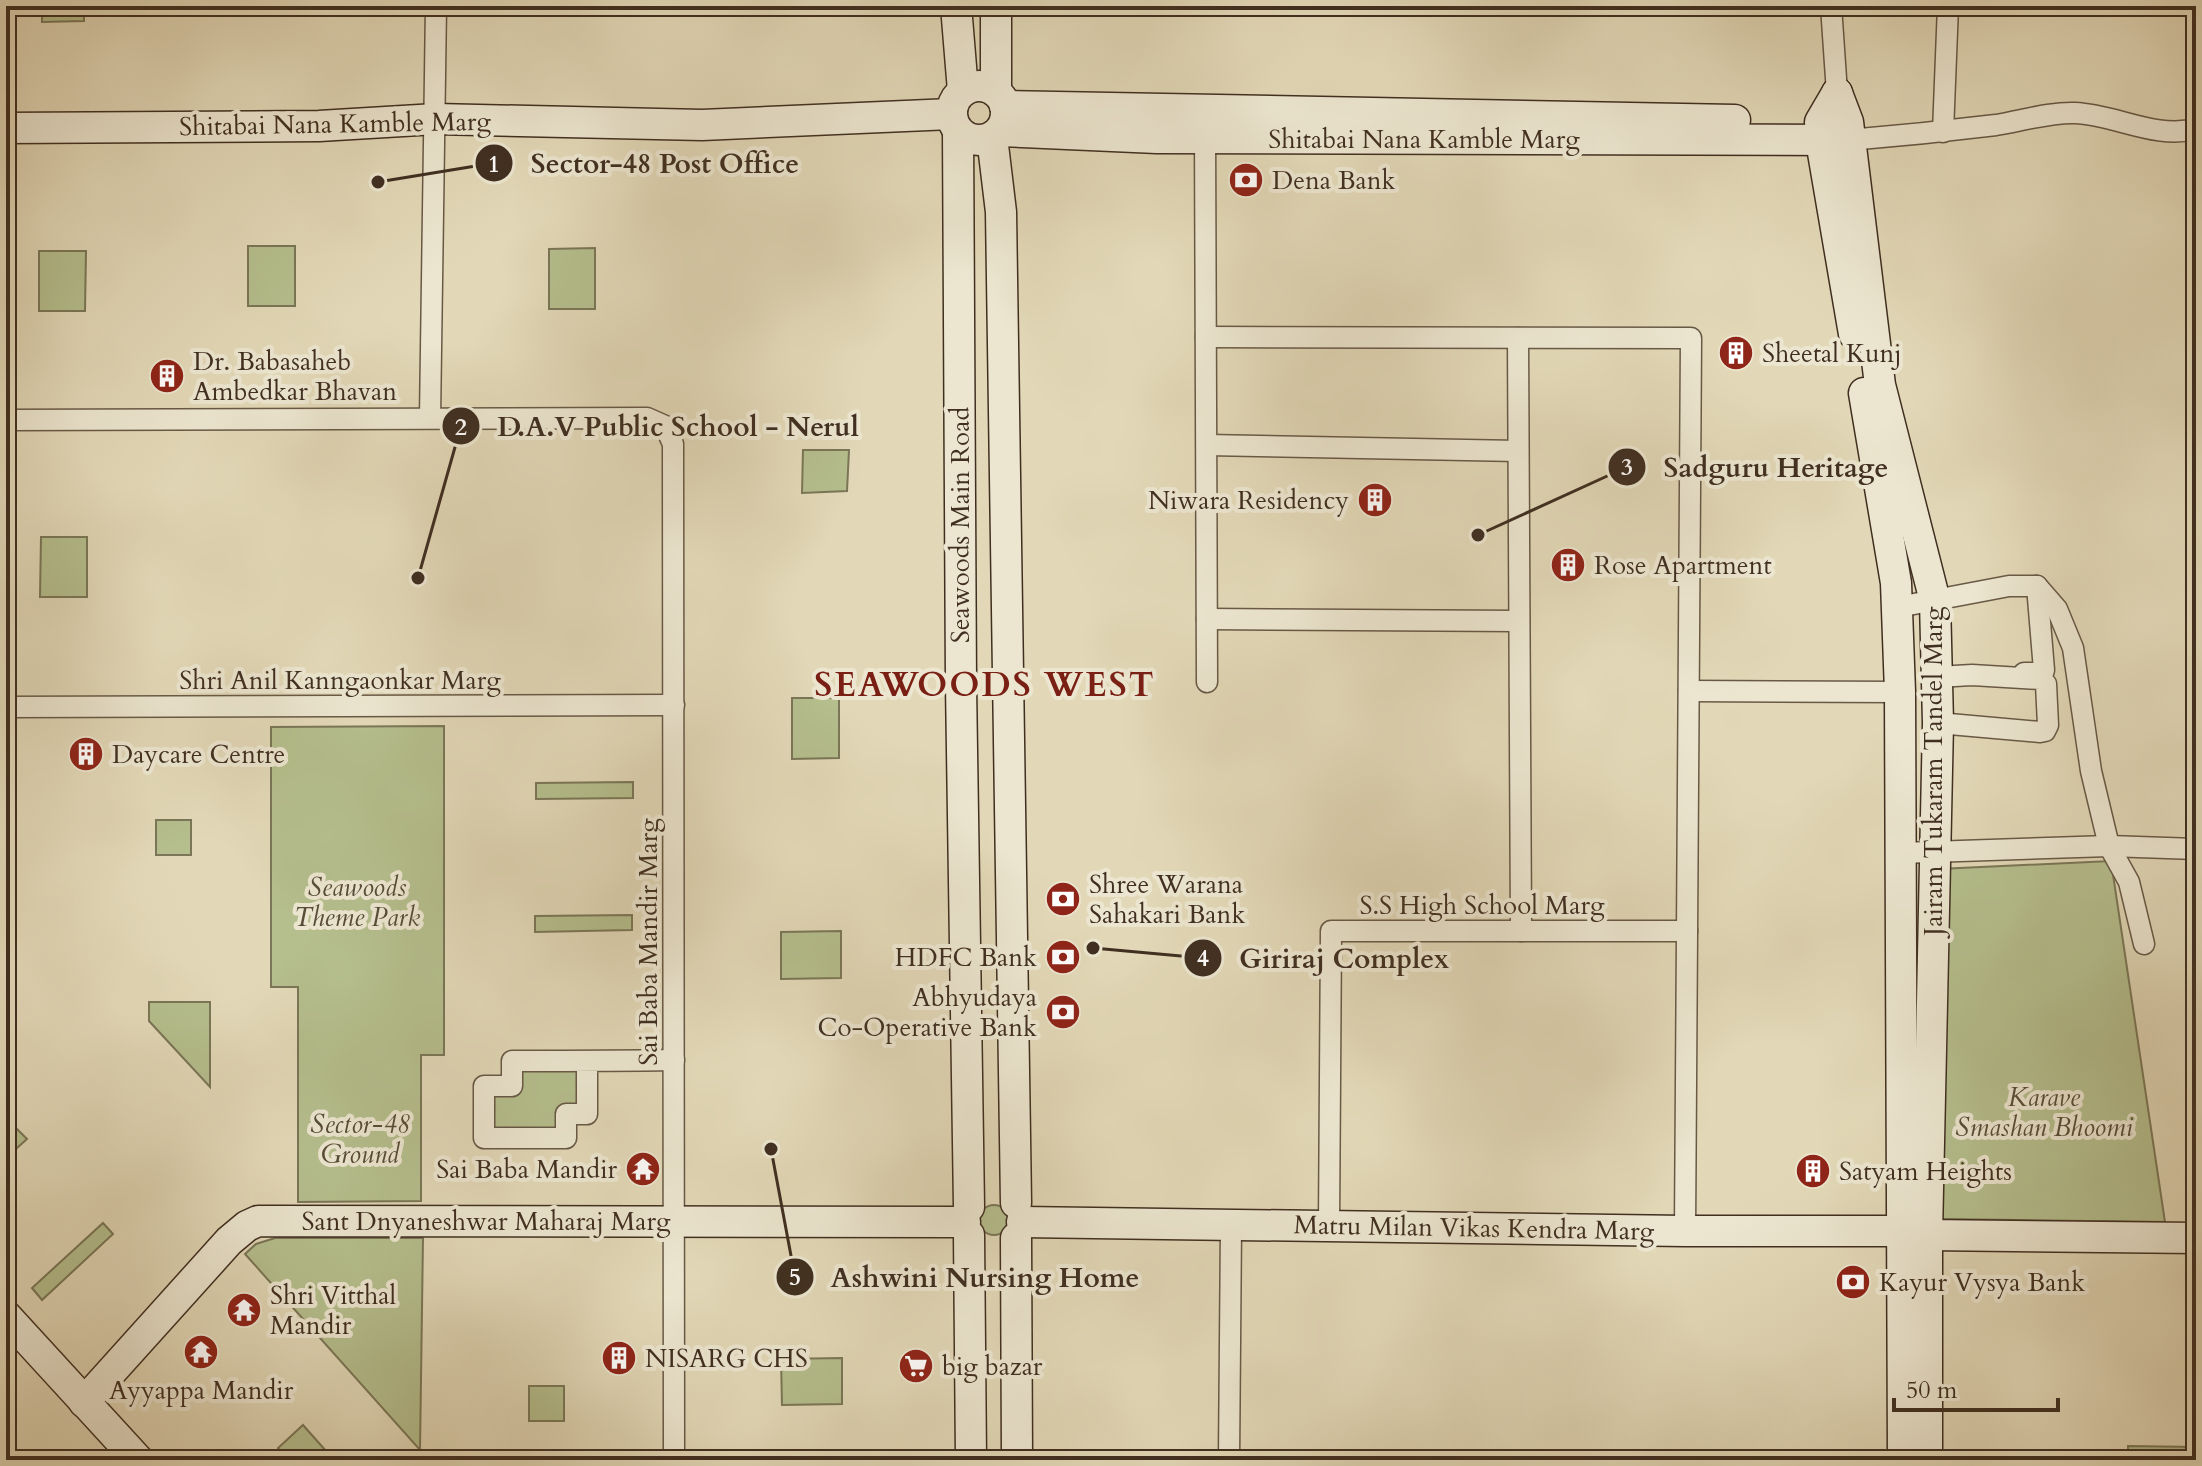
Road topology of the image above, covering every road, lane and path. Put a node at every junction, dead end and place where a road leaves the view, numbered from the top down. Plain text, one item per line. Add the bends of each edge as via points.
1 (436, 6) edge
2 (956, 6) edge
3 (996, 6) edge
4 (1831, 6) edge
5 (1948, 6) edge
6 (1837, 93) joint
7 (1205, 108) junction
8 (957, 112) junction
9 (998, 116) junction
10 (436, 119) junction
11 (6, 128) edge
12 (2196, 129) edge
13 (1834, 131) junction
14 (1943, 132) junction
15 (1205, 138) junction
16 (1206, 337) junction
17 (1518, 338) junction
18 (430, 418) junction
19 (6, 420) edge
20 (1207, 445) junction
21 (1518, 451) junction
22 (2037, 586) junction
23 (1935, 601) junction
24 (1898, 607) junction
25 (1207, 619) junction
26 (1519, 621) junction
27 (1936, 674) junction
28 (1207, 682) dead end
29 (1689, 691) junction
30 (1900, 692) junction
31 (674, 705) junction
32 (6, 707) edge
33 (1938, 723) junction
34 (2109, 846) junction
35 (2196, 849) edge
36 (1901, 853) junction
37 (1934, 853) junction
38 (1521, 931) junction
39 (1687, 931) junction
40 (2144, 944) dead end
41 (674, 1060) junction
42 (587, 1061) junction
43 (674, 1221) junction
44 (968, 1221) junction
45 (1018, 1221) junction
46 (1231, 1225) junction
47 (1329, 1226) junction
48 (1685, 1231) junction
49 (1914, 1233) junction
50 (2196, 1238) edge
51 (6, 1316) edge
52 (84, 1402) junction
53 (138, 1460) edge
54 (674, 1460) edge
55 (971, 1460) edge
56 (1017, 1460) edge
57 (1229, 1460) edge
58 (1903, 1460) edge
59 (1927, 1460) edge

1 - 10 street
2 - 8 street, Seawoods Main Road
3 - 9 street, Seawoods Main Road
4 - 6 street
5 - 14 street
6 - 13 street
7 - 9 street, Shitabai Nana Kamble Marg
7 - 13 street, Shitabai Nana Kamble Marg
7 - 15 street
8 - 9 street via 974,141
8 - 9 street via 979,85
8 - 10 street, Shitabai Nana Kamble Marg via 702,125
8 - 44 street, Seawoods Main Road
9 - 15 street, Shitabai Nana Kamble Marg
9 - 45 street, Seawoods Main Road
10 - 11 street, Shitabai Nana Kamble Marg via 319,126
10 - 18 street
12 - 14 street via 2153,131 2072,113
13 - 14 street
13 - 15 street, Shitabai Nana Kamble Marg
13 - 23 street, Jairam Tukaram Tandel Marg via 1880,385
13 - 24 street, Jairam Tukaram Tandel Marg
15 - 16 street
16 - 17 street
16 - 20 street
17 - 21 street
17 - 29 street via 1691,338
18 - 19 street
18 - 31 street, Sai Baba Mandir Marg via 647,418 665,426 673,444
20 - 21 street
20 - 25 street
21 - 26 street
22 - 23 street via 2009,586
22 - 27 street via 2043,673
22 - 34 street via 2057,609 2073,648 2091,771
23 - 24 street
23 - 27 street, Jairam Tukaram Tandel Marg
24 - 30 street, Jairam Tukaram Tandel Marg
25 - 26 street
25 - 28 street
26 - 38 street
27 - 33 street, Jairam Tukaram Tandel Marg
27 - 33 street via 2040,679 2046,684 2048,725 2040,732
29 - 30 street
29 - 39 street
30 - 36 street, Jairam Tukaram Tandel Marg
31 - 32 street, Shri Anil Kanngaonkar Marg
31 - 41 street, Sai Baba Mandir Marg
33 - 37 street, Jairam Tukaram Tandel Marg
34 - 35 street
34 - 37 street
34 - 40 street via 2129,882
36 - 37 street
36 - 49 street, Jairam Tukaram Tandel Marg
37 - 49 street, Jairam Tukaram Tandel Marg
38 - 39 street, S.S High School Marg
38 - 47 street, S.S High School Marg via 1331,931
39 - 48 street
41 - 42 street
41 - 43 street, Sai Baba Mandir Marg
42 - 42 street via 512,1061 512,1086 484,1086 484,1138 566,1138 566,1114 587,1114
43 - 44 street, Sant Dnyaneshwar Maharaj Marg
43 - 52 street, Sant Dnyaneshwar Maharaj Marg via 258,1221 229,1241
43 - 54 street, Sai Baba Mandir Marg
44 - 45 street via 978,1244 994,1249 1006,1245
44 - 45 street via 978,1197 992,1192 1005,1195
44 - 55 street, Seawoods Main Road
45 - 46 street, Matru Milan Vikas Kendra Marg
45 - 56 street, Seawoods Main Road
46 - 47 street, Matru Milan Vikas Kendra Marg
46 - 57 street
47 - 48 street, Matru Milan Vikas Kendra Marg
48 - 49 street, Matru Milan Vikas Kendra Marg
49 - 50 street, Matru Milan Vikas Kendra Marg
49 - 58 street, Jairam Tukaram Tandel Marg
49 - 59 street, Jairam Tukaram Tandel Marg
51 - 52 street
52 - 53 street

